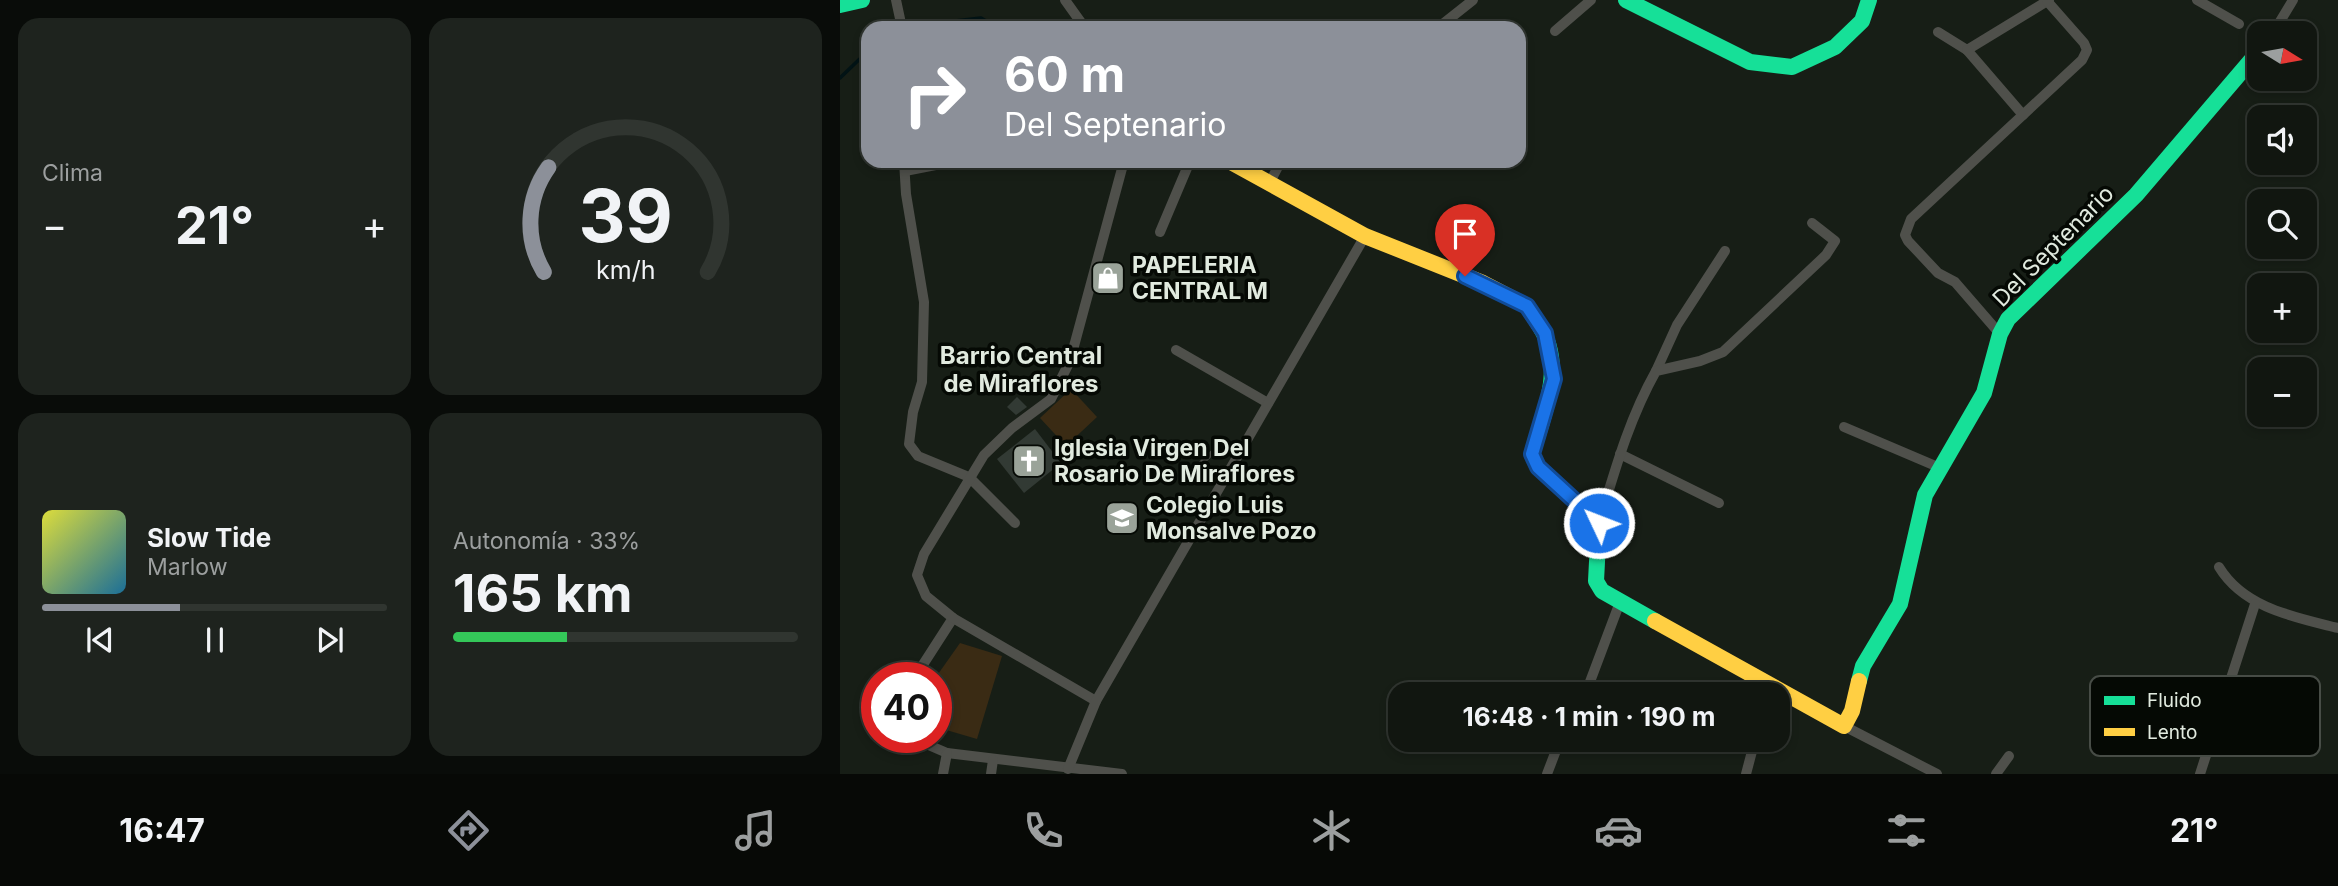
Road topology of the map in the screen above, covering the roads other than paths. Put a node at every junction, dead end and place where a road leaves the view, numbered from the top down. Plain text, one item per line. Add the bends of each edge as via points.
1 (862, 0) edge
2 (895, 0) edge
3 (1065, 0) edge
4 (1473, 0) edge
5 (1591, 0) edge
6 (1626, 0) edge
7 (1869, 0) edge
8 (2048, 0) edge
9 (2197, 0) edge
10 (2293, 0) edge
11 (840, 5) edge
12 (900, 21) edge
13 (1079, 21) edge
14 (1447, 21) edge
15 (2280, 21) edge
16 (2239, 24) dead end
17 (1556, 31) dead end
18 (1938, 32) dead end
19 (1966, 50) junction
20 (2247, 65) edge
21 (2023, 115) junction
22 (904, 168) edge
23 (1122, 168) edge
24 (1187, 168) edge
25 (1240, 168) edge
26 (1277, 168) edge
27 (1269, 184) junction
28 (1812, 223) dead end
29 (1160, 232) dead end
30 (1365, 236) junction
31 (1725, 251) dead end
32 (2000, 334) junction
33 (1176, 350) dead end
34 (1656, 371) junction
35 (1268, 403) junction
36 (1844, 427) dead end
37 (1240, 453) junction
38 (1620, 454) junction
39 (1197, 467) dead end
40 (1938, 467) junction
41 (969, 477) junction
42 (1719, 503) dead end
43 (1015, 523) dead end
44 (1599, 523) junction
45 (2219, 567) dead end
46 (1620, 602) junction
47 (2255, 604) junction
48 (953, 618) junction
49 (2338, 628) edge
50 (925, 662) edge
51 (2232, 676) edge
52 (1590, 682) edge
53 (1755, 682) edge
54 (1790, 700) edge
55 (1096, 701) junction
56 (1844, 726) junction
57 (1555, 752) edge
58 (1752, 752) edge
59 (947, 753) joint
60 (2009, 755) dead end
61 (2206, 756) edge
62 (993, 760) junction
63 (1069, 769) junction
64 (943, 774) edge
65 (991, 774) edge
66 (1122, 774) edge
67 (1547, 774) edge
68 (1746, 774) edge
69 (1937, 774) edge
70 (1996, 774) edge
71 (2200, 774) edge

1 - 11 street
2 - 12 street
3 - 13 street
4 - 14 street
5 - 17 street
6 - 7 street via 1750,62 1792,66 1835,47 1861,21
8 - 19 street
8 - 21 street via 2087,50
9 - 16 street
10 - 15 street
18 - 19 street
19 - 21 street
20 - 32 street, Del Septenario via 2136,195 2021,304
21 - 32 street via 1911,219 1905,235 1923,259 1955,282
22 - 41 street via 924,302 922,383 909,443 918,456
23 - 41 street via 1070,361 1051,399 984,455
24 - 29 street
25 - 27 street
26 - 27 street
27 - 30 street
28 - 34 street via 1835,241 1826,255 1723,352
30 - 35 street
30 - 44 street via 1483,283 1527,306 1545,333 1554,379 1532,454 1538,467
31 - 34 street via 1677,325
32 - 40 street, Del Septenario via 1984,393
33 - 35 street
34 - 38 street via 1640,399
35 - 37 street
36 - 40 street
37 - 39 lane via 1213,452
37 - 55 street
38 - 42 street
38 - 44 street
40 - 56 street, Del Septenario via 1925,495 1900,604 1863,666
41 - 43 street
41 - 48 street via 924,554 917,575 926,596
44 - 46 street via 1596,581 1602,591
45 - 47 street
46 - 52 street
46 - 53 street
47 - 49 street
47 - 51 street
48 - 50 street
48 - 55 street
54 - 56 street
55 - 63 street
56 - 69 street
57 - 67 street
58 - 68 street
59 - 62 street
59 - 64 street
60 - 70 street
61 - 71 street
62 - 63 street
62 - 65 street
63 - 66 street

